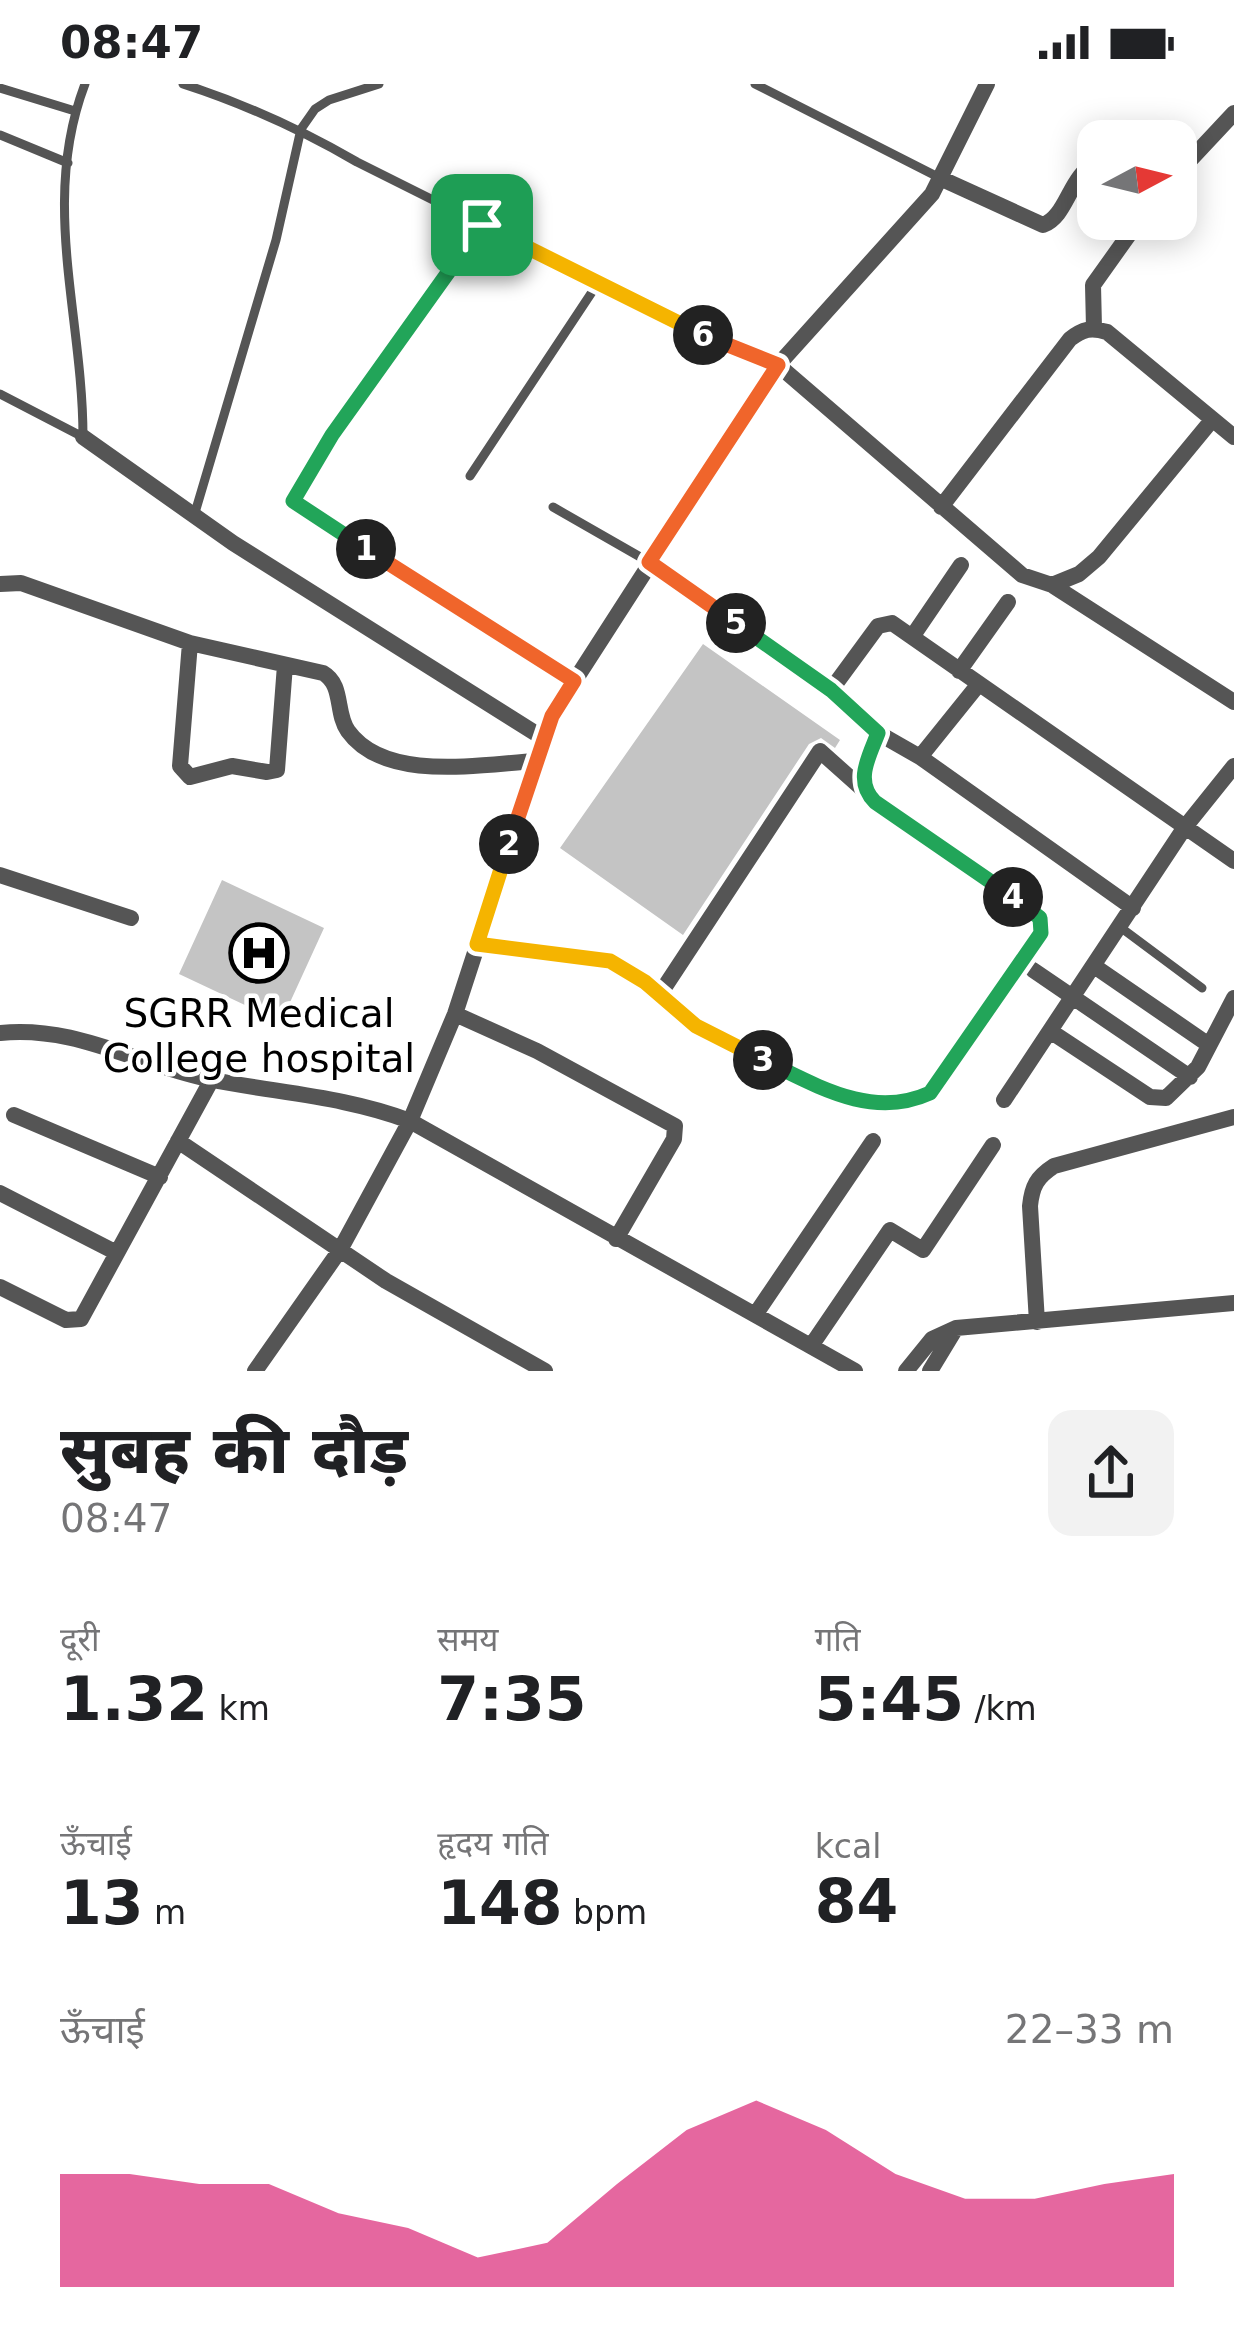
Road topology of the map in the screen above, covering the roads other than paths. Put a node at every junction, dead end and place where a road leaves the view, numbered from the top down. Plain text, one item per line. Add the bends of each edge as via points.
1 (85, 84) edge
2 (183, 84) edge
3 (377, 84) edge
4 (755, 84) edge
5 (987, 84) edge
6 (0, 88) edge
7 (75, 110) junction
8 (1234, 113) edge
9 (301, 129) junction
10 (0, 136) edge
11 (1197, 153) edge
12 (68, 163) junction
13 (942, 179) junction
14 (1077, 182) edge
15 (482, 225) junction
16 (1125, 240) edge
17 (598, 283) junction
18 (1094, 328) junction
19 (778, 365) junction
20 (0, 394) edge
21 (1212, 420) junction
22 (83, 436) junction
23 (1234, 437) edge
24 (470, 476) dead end
25 (940, 506) junction
26 (553, 507) dead end
27 (194, 516) junction
28 (649, 562) junction
29 (961, 565) dead end
30 (0, 584) edge
31 (1052, 585) junction
32 (1008, 602) dead end
33 (912, 637) junction
34 (190, 643) junction
35 (285, 665) junction
36 (959, 671) junction
37 (574, 681) junction
38 (978, 685) junction
39 (831, 690) junction
40 (1234, 702) edge
41 (878, 733) junction
42 (543, 739) junction
43 (920, 757) junction
44 (536, 761) junction
45 (1234, 766) edge
46 (866, 793) junction
47 (1185, 827) junction
48 (1234, 861) edge
49 (0, 875) edge
50 (1132, 908) junction
51 (131, 917) dead end
52 (1120, 926) junction
53 (477, 944) junction
54 (1094, 966) junction
55 (1033, 970) dead end
56 (1202, 988) dead end
57 (660, 994) junction
58 (1074, 996) junction
59 (1234, 998) edge
60 (456, 1010) junction
61 (1050, 1031) junction
62 (0, 1034) edge
63 (1209, 1045) junction
64 (1190, 1078) junction
65 (212, 1079) junction
66 (1004, 1100) dead end
67 (14, 1115) dead end
68 (1234, 1118) edge
69 (410, 1121) junction
70 (178, 1141) junction
71 (873, 1141) dead end
72 (993, 1145) dead end
73 (160, 1177) junction
74 (0, 1193) edge
75 (616, 1239) junction
76 (340, 1250) junction
77 (116, 1253) junction
78 (0, 1287) edge
79 (1234, 1303) edge
80 (754, 1315) junction
81 (1037, 1322) junction
82 (956, 1328) junction
83 (811, 1346) junction
84 (255, 1371) edge
85 (545, 1371) edge
86 (855, 1371) edge
87 (906, 1371) edge
88 (930, 1371) edge

1 - 7 lane
2 - 9 lane
3 - 9 lane via 329,100
4 - 13 lane
5 - 13 street
6 - 7 lane
7 - 12 lane
8 - 11 street
9 - 15 lane
9 - 27 lane
10 - 12 lane
12 - 22 lane via 66,272
13 - 14 street via 1043,225 1054,221
13 - 19 street
15 - 17 lane
15 - 37 lane via 367,382 293,501
16 - 18 street via 1093,285
17 - 19 lane
17 - 24 lane
18 - 21 street
18 - 25 street via 1070,339
19 - 25 street
19 - 28 street
20 - 22 lane
21 - 23 street
21 - 31 street via 1099,557
22 - 27 street
25 - 31 street via 1022,575
26 - 28 lane
27 - 42 street
28 - 37 street
28 - 39 street
29 - 33 street
30 - 34 street via 21,583
31 - 40 street
32 - 36 street
33 - 36 street
33 - 39 street via 892,623 878,626
34 - 35 street
34 - 35 street via 180,766 190,777 232,766 277,770
35 - 44 street via 331,677 352,736 407,765
36 - 38 street
37 - 42 street
38 - 43 street
38 - 47 street
39 - 41 street
41 - 43 street
41 - 46 street via 864,770
42 - 44 street
43 - 50 street
44 - 53 street
45 - 47 street
46 - 57 street via 820,751
46 - 57 street via 1043,926 930,1093 880,1103 845,1098 711,1035
47 - 48 street
47 - 50 street
49 - 51 street
50 - 52 street
52 - 54 street
52 - 56 lane
53 - 57 street via 610,961
53 - 60 street
54 - 58 street
54 - 63 street
55 - 58 street
58 - 61 street
58 - 64 street
59 - 63 street
60 - 69 street
60 - 75 street via 675,1126
61 - 64 street via 1150,1097 1166,1098
61 - 66 street
62 - 65 street via 72,1035
63 - 64 street
65 - 69 street
65 - 70 street
67 - 73 street
68 - 81 street via 1041,1174 1030,1206
69 - 75 street
69 - 76 street
70 - 73 street
70 - 76 street
71 - 80 street
72 - 83 street via 923,1250 890,1230
73 - 77 street
74 - 77 street
75 - 80 street
76 - 84 street
76 - 85 street
77 - 78 street via 75,1322
79 - 81 street
80 - 83 street
81 - 82 street
82 - 87 street via 932,1339
82 - 88 street
83 - 86 street

